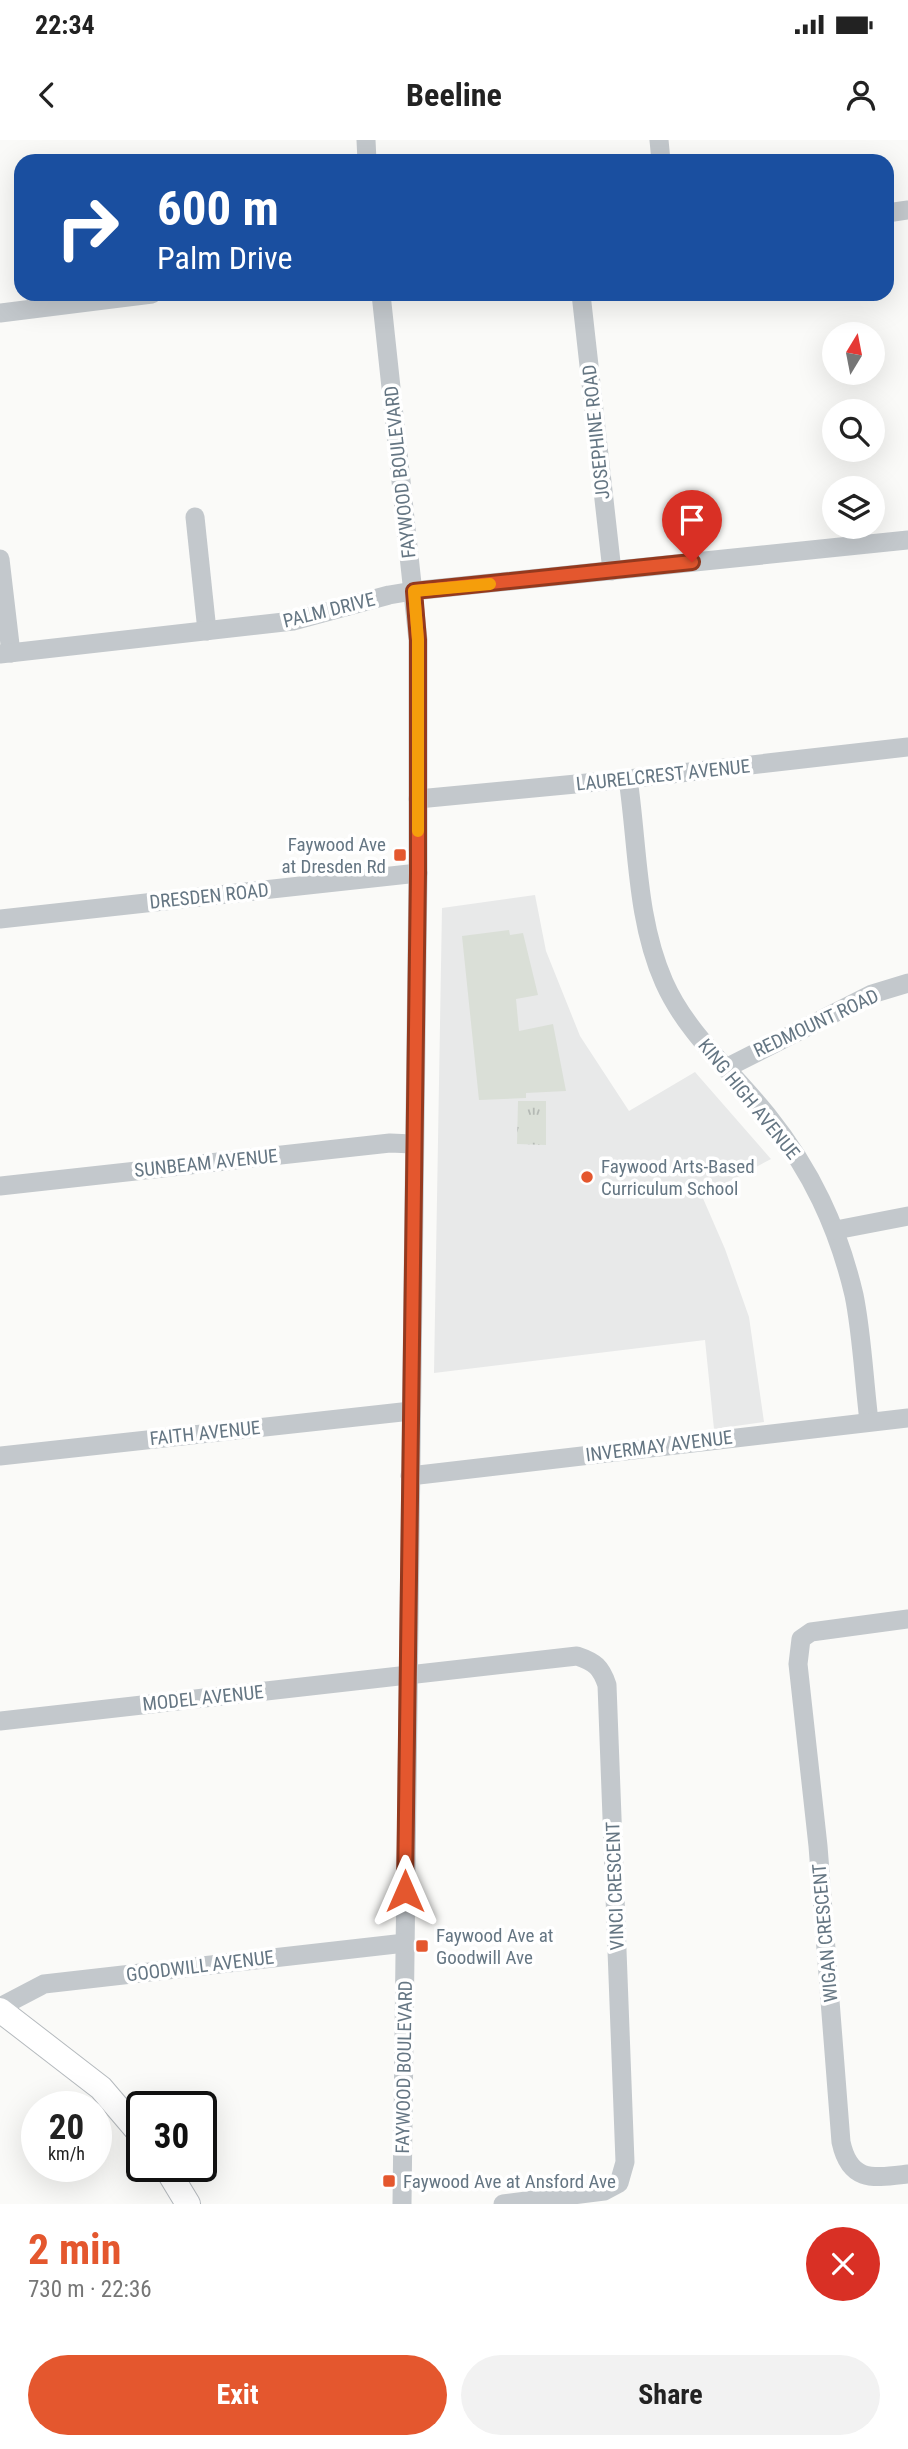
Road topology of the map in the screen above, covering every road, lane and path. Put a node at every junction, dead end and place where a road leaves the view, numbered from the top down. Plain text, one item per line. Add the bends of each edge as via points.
1 (96, 301) edge
2 (382, 301) edge
3 (582, 301) edge
4 (0, 313) edge
5 (195, 517) dead end
6 (908, 540) edge
7 (0, 559) edge
8 (612, 571) junction
9 (414, 591) junction
10 (207, 631) junction
11 (6, 654) edge
12 (908, 747) edge
13 (628, 779) junction
14 (418, 799) junction
15 (418, 873) junction
16 (0, 919) edge
17 (908, 984) edge
18 (726, 1068) junction
19 (413, 1144) junction
20 (0, 1186) edge
21 (908, 1216) edge
22 (836, 1230) junction
23 (411, 1411) junction
24 (908, 1418) edge
25 (869, 1421) junction
26 (0, 1456) edge
27 (410, 1476) junction
28 (908, 1619) edge
29 (407, 1675) junction
30 (0, 1721) edge
31 (405, 1943) junction
32 (0, 2008) edge
33 (126, 2117) edge
34 (908, 2174) edge
35 (175, 2182) edge
36 (188, 2204) edge
37 (402, 2204) edge
38 (503, 2204) edge

1 - 4 street
2 - 9 street, FAYWOOD BOULEVARD
3 - 8 street, JOSEPHINE ROAD
5 - 10 street
6 - 8 street, PALM DRIVE
7 - 11 street
8 - 9 street, PALM DRIVE
9 - 10 street, PALM DRIVE via 293,621
9 - 14 street, FAYWOOD BOULEVARD
10 - 11 street, PALM DRIVE
12 - 13 street, LAURELCREST AVENUE
13 - 14 street, LAURELCREST AVENUE
13 - 18 street, KING HIGH AVENUE via 641,900 653,956 685,1020
14 - 15 street, FAYWOOD BOULEVARD
15 - 16 street, DRESDEN ROAD
15 - 19 street, FAYWOOD BOULEVARD
17 - 18 street, REDMOUNT ROAD via 872,994
18 - 22 street, KING HIGH AVENUE via 788,1143
19 - 20 street, SUNBEAM AVENUE
19 - 23 street, FAYWOOD BOULEVARD
21 - 22 street
22 - 25 street, KING HIGH AVENUE via 854,1297
23 - 26 street, FAITH AVENUE
23 - 27 street, FAYWOOD BOULEVARD
24 - 25 street, INVERMAY AVENUE
25 - 27 street, INVERMAY AVENUE
27 - 29 street, FAYWOOD BOULEVARD
28 - 34 street, WIGAN CRESCENT via 811,1632 801,1639 798,1664 841,2142 845,2158 861,2174
29 - 30 street, MODEL AVENUE
29 - 31 street, FAYWOOD BOULEVARD
29 - 38 street, VINCI CRESCENT via 576,1656 602,1669 607,1685 625,2162 619,2183 604,2191
31 - 32 street, GOODWILL AVENUE via 44,1984
31 - 37 street, FAYWOOD BOULEVARD
32 - 33 main road via 101,2088
35 - 36 main road

